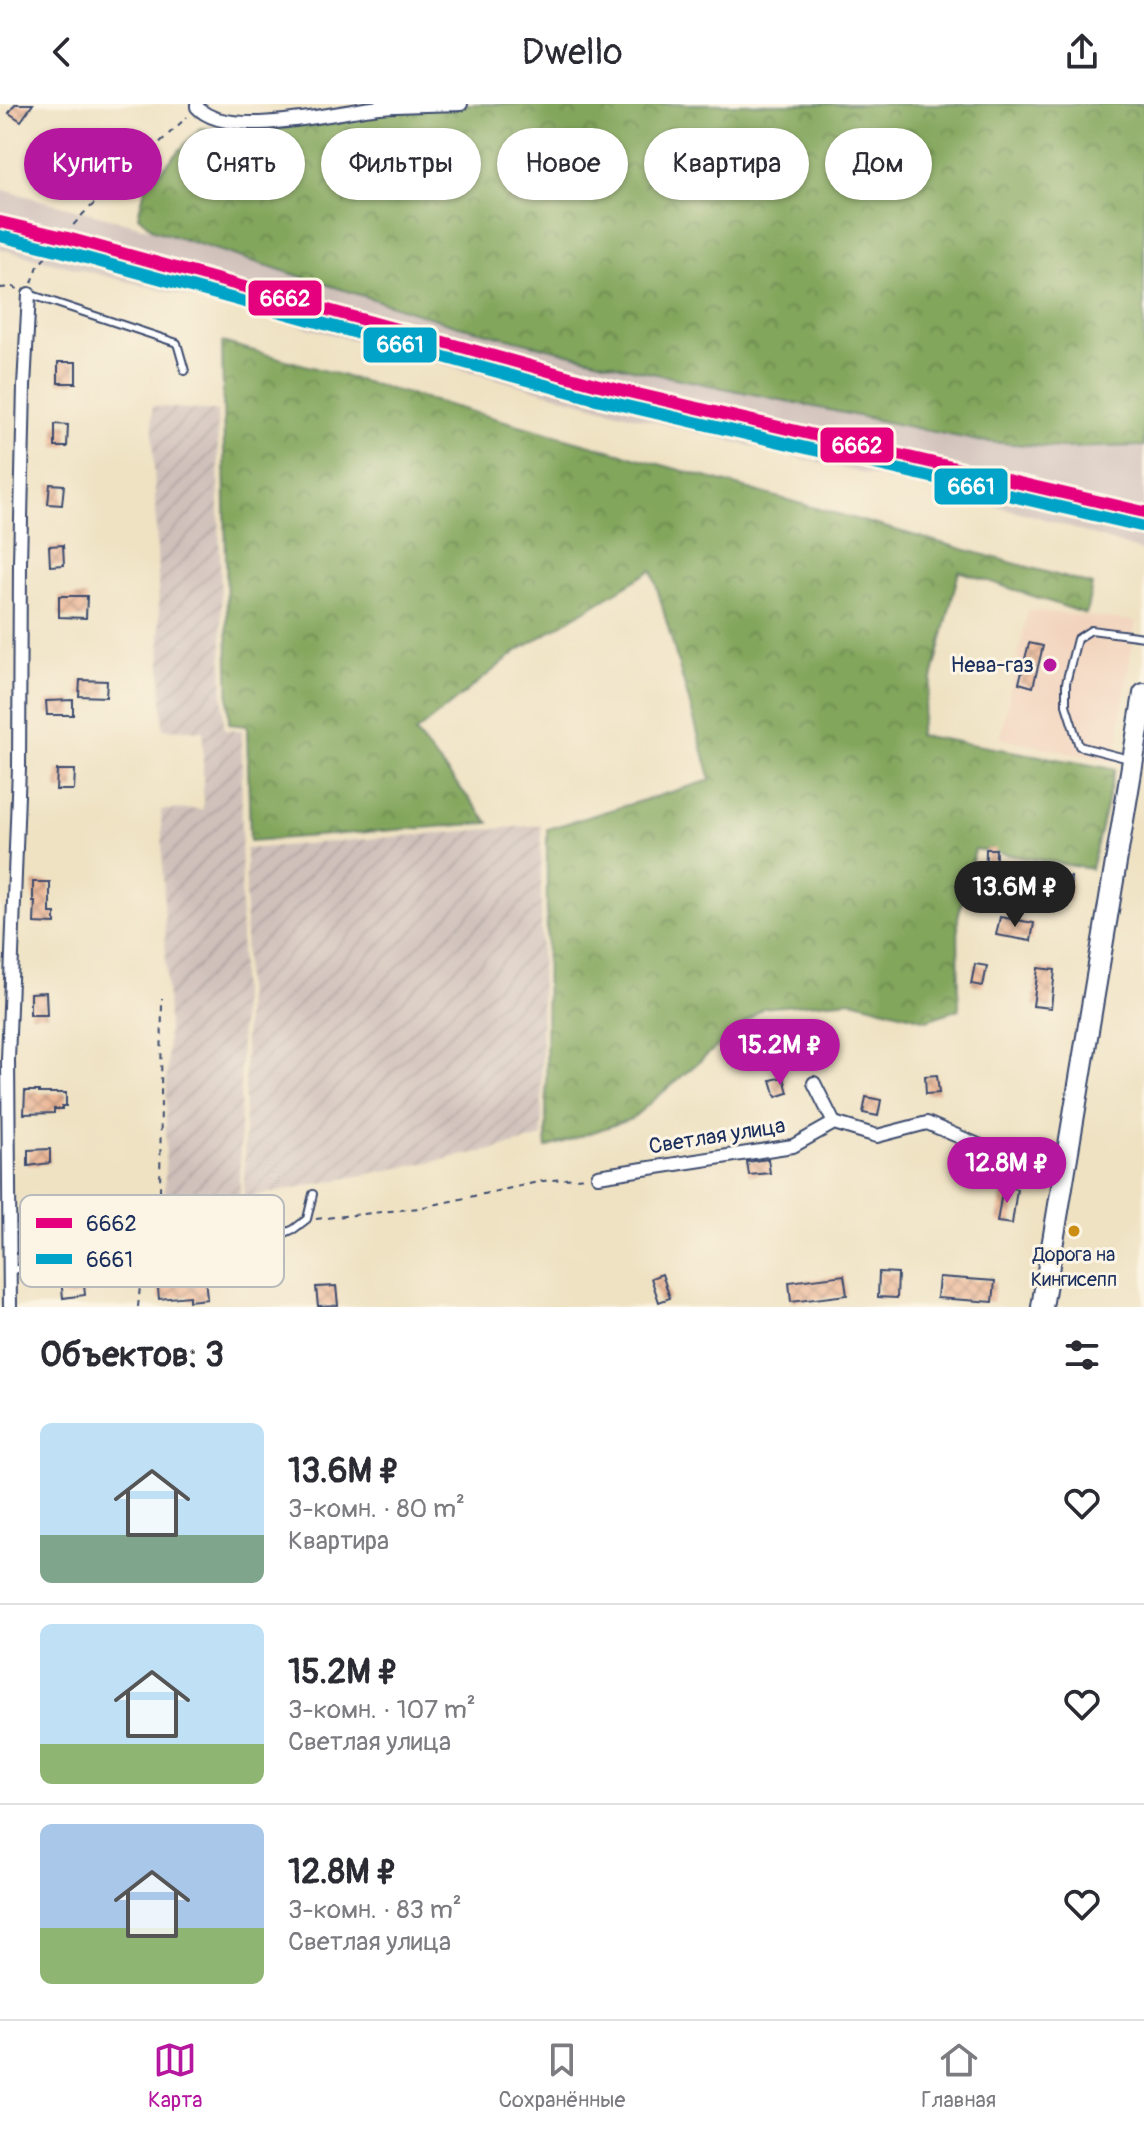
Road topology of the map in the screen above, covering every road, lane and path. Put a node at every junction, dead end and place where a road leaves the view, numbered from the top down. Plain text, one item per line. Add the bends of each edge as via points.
1 (461, 104) edge
2 (197, 106) edge
3 (38, 266) dead end
4 (29, 294) joint
5 (185, 371) dead end
6 (1144, 637) edge
7 (1144, 694) edge
8 (1133, 760) junction
9 (7, 897) edge
10 (162, 998) dead end
11 (814, 1083) dead end
12 (834, 1123) junction
13 (1068, 1162) junction
14 (598, 1176) joint
15 (313, 1194) dead end
16 (160, 1195) edge
17 (307, 1219) junction
18 (284, 1234) edge
19 (20, 1268) edge
20 (10, 1272) junction
21 (140, 1287) edge
22 (5, 1288) edge
23 (10, 1307) edge
24 (138, 1307) edge
25 (1042, 1307) edge
26 (1051, 1307) edge

1 - 2 street via 381,107 277,123 223,121 203,115
2 - 3 path via 83,214
4 - 5 lane via 177,343
4 - 9 street via 19,768
6 - 8 lane via 1091,630 1077,639 1066,683 1066,705 1079,746
7 - 8 main road
8 - 13 main road
9 - 20 street
10 - 16 path
11 - 12 street
12 - 13 street via 877,1136 927,1123 1002,1155
12 - 14 street, Светлая улица via 793,1146
13 - 25 main road
13 - 26 main road
14 - 17 path via 543,1181 419,1208
15 - 17 lane
17 - 18 lane
19 - 20 lane
20 - 22 street
21 - 24 path
22 - 23 street

